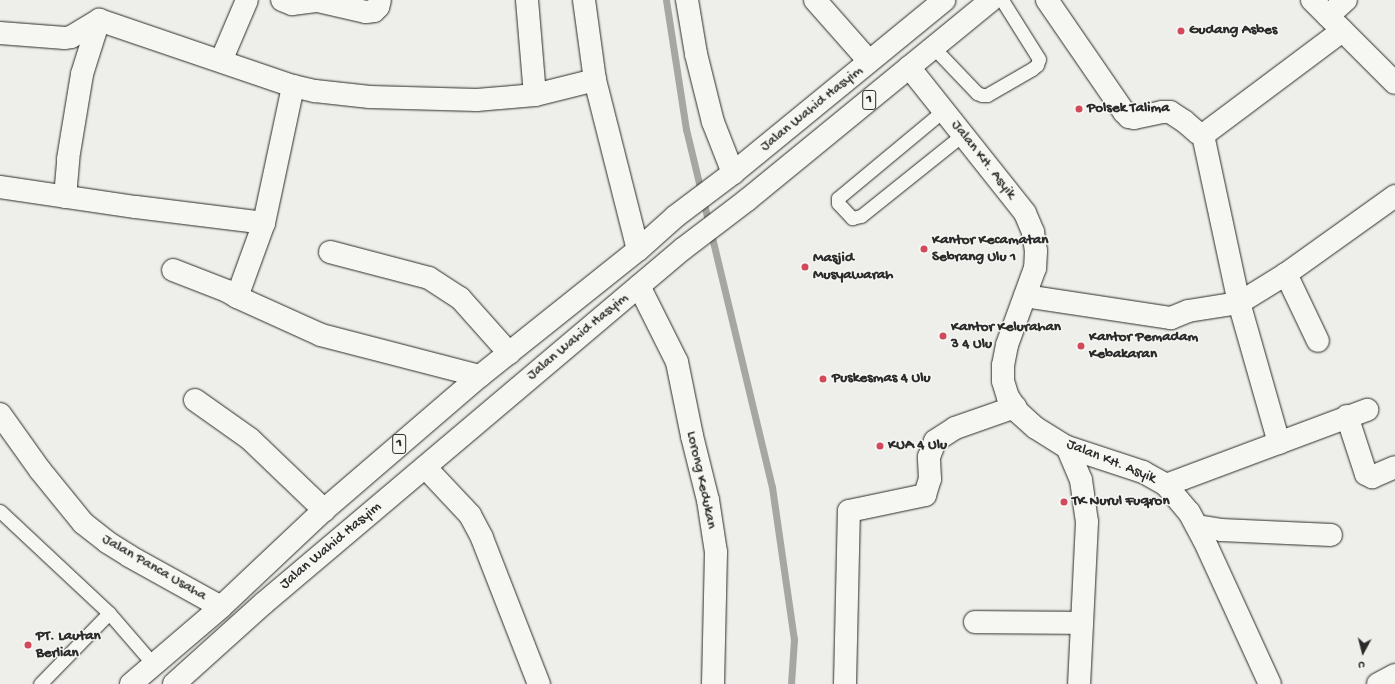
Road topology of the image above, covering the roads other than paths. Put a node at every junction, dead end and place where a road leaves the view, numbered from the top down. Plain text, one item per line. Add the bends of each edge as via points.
1 (247, 0) edge
2 (282, 0) edge
3 (380, 0) edge
4 (527, 0) edge
5 (584, 0) edge
6 (687, 0) edge
7 (815, 0) edge
8 (944, 0) edge
9 (991, 0) edge
10 (1002, 0) edge
11 (1047, 0) edge
12 (1312, 0) edge
13 (1346, 0) edge
14 (99, 20) junction
15 (1335, 24) junction
16 (0, 33) edge
17 (933, 47) junction
18 (221, 61) junction
19 (869, 61) junction
20 (909, 67) junction
21 (1393, 76) edge
22 (595, 80) junction
23 (293, 86) junction
24 (535, 95) junction
25 (944, 110) junction
26 (962, 135) junction
27 (1203, 135) junction
28 (730, 175) junction
29 (0, 187) edge
30 (1395, 196) edge
31 (65, 197) junction
32 (264, 223) junction
33 (638, 250) junction
34 (330, 252) dead end
35 (173, 270) dead end
36 (1286, 274) junction
37 (639, 286) junction
38 (1025, 296) junction
39 (237, 297) junction
40 (1239, 303) junction
41 (1318, 341) dead end
42 (509, 353) junction
43 (480, 376) junction
44 (195, 400) dead end
45 (1015, 407) junction
46 (1368, 410) dead end
47 (0, 414) edge
48 (1347, 416) junction
49 (1279, 443) junction
50 (1067, 447) junction
51 (425, 467) junction
52 (1395, 467) edge
53 (1166, 485) junction
54 (324, 510) junction
55 (0, 511) edge
56 (1197, 526) junction
57 (1331, 535) dead end
58 (221, 607) junction
59 (109, 613) junction
60 (975, 622) dead end
61 (1082, 623) junction
62 (154, 665) junction
63 (1395, 675) edge
64 (40, 684) edge
65 (131, 684) edge
66 (174, 684) edge
67 (539, 684) edge
68 (713, 684) edge
69 (845, 684) edge
70 (1079, 684) edge
71 (1270, 684) edge
72 (1378, 684) edge

1 - 18 main road
2 - 3 main road via 292,4 318,0 366,12 374,11
4 - 24 main road
5 - 22 main road
6 - 28 main road via 696,54 713,122
7 - 19 main road
8 - 19 main road, Jalan Wahid Hasyim / 1
9 - 17 main road, Jalan Wahid Hasyim / 1
10 - 17 lane via 1039,59 1032,69 987,95 977,94
11 - 27 main road via 1129,117 1170,112
12 - 15 main road
13 - 15 main road
14 - 16 main road via 72,37 65,38
14 - 18 main road
14 - 31 main road via 82,74 68,159
15 - 21 main road
15 - 27 main road
17 - 20 main road, Jalan Wahid Hasyim / 1
18 - 23 main road
19 - 28 main road, Jalan Wahid Hasyim / 1
20 - 25 main road, Jalan KH. Asyik
20 - 37 main road, Jalan Wahid Hasyim / 1
22 - 24 main road
22 - 33 main road
23 - 24 main road via 370,97 418,99 477,100
23 - 32 main road
25 - 26 main road, Jalan KH. Asyik
25 - 26 lane via 838,198 838,202 852,218 861,216
26 - 38 main road, Jalan KH. Asyik via 1025,213 1031,227 1036,251 1035,268
27 - 40 main road
28 - 33 main road, Jalan Wahid Hasyim / 1 via 676,216
29 - 31 main road
30 - 36 main road
31 - 32 main road
32 - 39 main road
33 - 42 main road, Jalan Wahid Hasyim / 1
34 - 42 main road via 429,278 460,298
35 - 39 main road
36 - 40 main road
36 - 41 main road
37 - 51 main road, Jalan Wahid Hasyim / 1
37 - 68 main road, Lorong Kedukan via 677,362 708,500 716,552
38 - 40 main road via 1171,318 1188,311
38 - 45 main road, Jalan KH. Asyik via 1007,345 1004,365 1003,381 1008,397
39 - 43 main road via 321,335
40 - 49 main road
42 - 43 main road, Jalan Wahid Hasyim / 1
43 - 54 main road, Jalan Wahid Hasyim / 1
44 - 54 main road via 250,440
45 - 50 main road, Jalan KH. Asyik via 1036,428
45 - 69 main road via 955,428 936,441 929,457 930,479 925,495 849,511
46 - 48 main road
47 - 58 main road, Jalan Panca Usaha via 40,470 83,523 129,556
48 - 49 main road
48 - 52 main road via 1366,474 1372,477
49 - 53 main road
50 - 53 main road, Jalan KH. Asyik via 1143,472
50 - 61 main road via 1081,480 1087,522
51 - 66 main road, Jalan Wahid Hasyim / 1 via 270,598
51 - 67 main road via 470,516 482,538
53 - 56 main road, Jalan KH. Asyik via 1189,512
54 - 58 main road, Jalan Wahid Hasyim / 1
55 - 59 lane
56 - 57 main road via 1221,530
56 - 71 main road, Jalan KH. Asyik
58 - 62 main road, Jalan Wahid Hasyim / 1
59 - 62 lane
59 - 64 lane
60 - 61 main road
61 - 70 main road
62 - 65 main road, Jalan Wahid Hasyim / 1
63 - 72 main road

